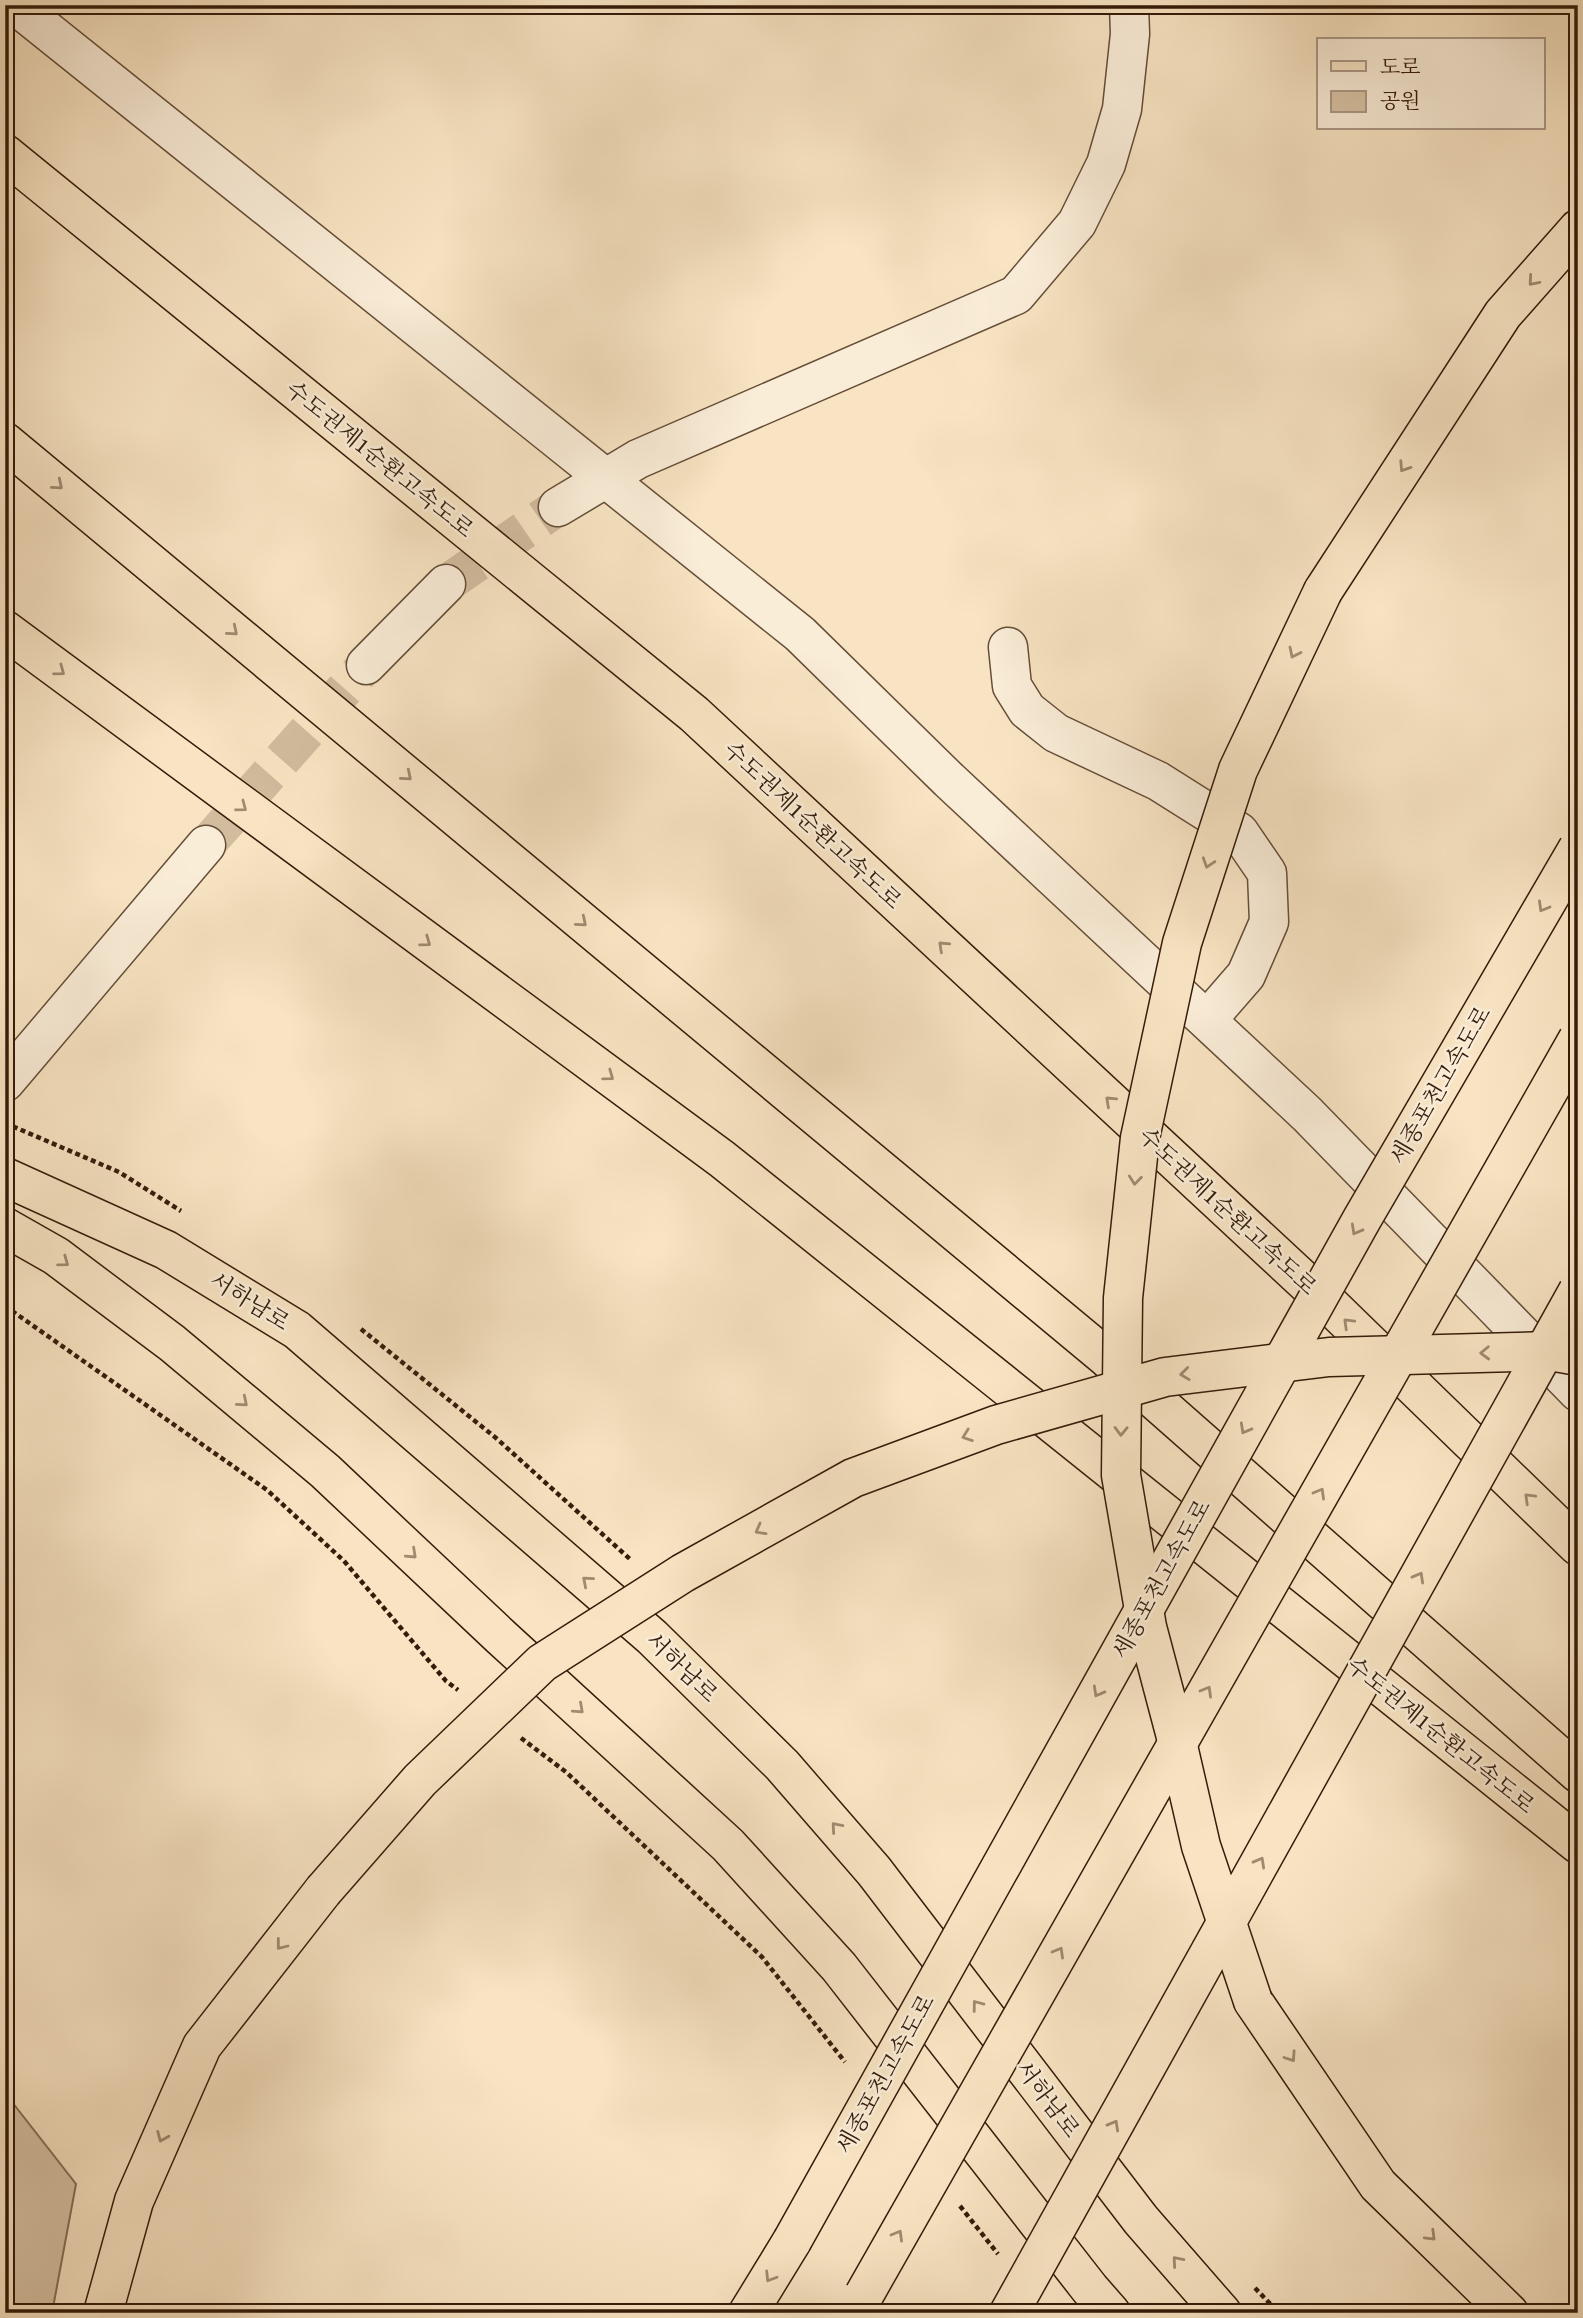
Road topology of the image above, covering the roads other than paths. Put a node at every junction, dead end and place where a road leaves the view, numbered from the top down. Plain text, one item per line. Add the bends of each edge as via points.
1 (15, 5) edge
2 (1129, 5) edge
3 (5, 154) edge
4 (1578, 229) edge
5 (5, 442) edge
6 (606, 478) junction
7 (558, 507) tunnel mouth
8 (446, 584) tunnel mouth
9 (5, 630) edge
10 (1008, 647) dead end
11 (366, 665) tunnel mouth
12 (206, 845) tunnel mouth
13 (1578, 848) edge
14 (1207, 1020) junction
15 (1578, 1039) edge
16 (5, 1083) edge
17 (5, 1177) edge
18 (5, 1227) edge
19 (1578, 1292) edge
20 (1578, 1356) edge
21 (1578, 1392) edge
22 (1578, 1546) edge
23 (1578, 1773) edge
24 (1578, 1844) edge
25 (859, 2304) edge
26 (103, 2313) edge
27 (748, 2313) edge
28 (1009, 2313) edge
29 (1111, 2313) edge
30 (1222, 2313) edge
31 (1509, 2313) edge

1 - 6 lane
2 - 6 lane via 1122,109 1106,164 1077,223 1016,296 638,459
22 -> 3 main road, 수도권제1순환고속도로 via 1320,1296 694,714
4 -> 31 main road, bridge via 1503,314 1323,591 1238,770 1182,943 1140,1138 1123,1298 1121,1475 1147,1627 1201,1846 1253,2001 1378,2185
5 -> 23 main road via 1107,1359
6 - 7 lane
6 - 14 lane via 800,634
8 - 11 lane
9 -> 24 main road, 수도권제1순환고속도로 via 722,1159
10 - 14 lane via 1012,686 1027,710 1056,733 1158,781 1239,832 1267,873 1269,922 1246,975
12 - 16 lane
13 -> 27 main road, 세종포천고속도로, bridge via 1362,1219
14 - 21 lane via 1307,1114
25 -> 15 main road, bridge
30 -> 17 main road, 서하남로 via 1141,2220 874,1871 782,1765 652,1637 297,1330 166,1250
18 -> 29 main road via 56,1256 173,1343 325,1471 728,1845 839,1967
28 -> 19 main road, bridge
20 -> 26 main road, bridge via 1550,1351 1329,1357 1165,1377 996,1425 853,1478 683,1573 542,1663 421,1780 323,1891 202,2046 134,2202

